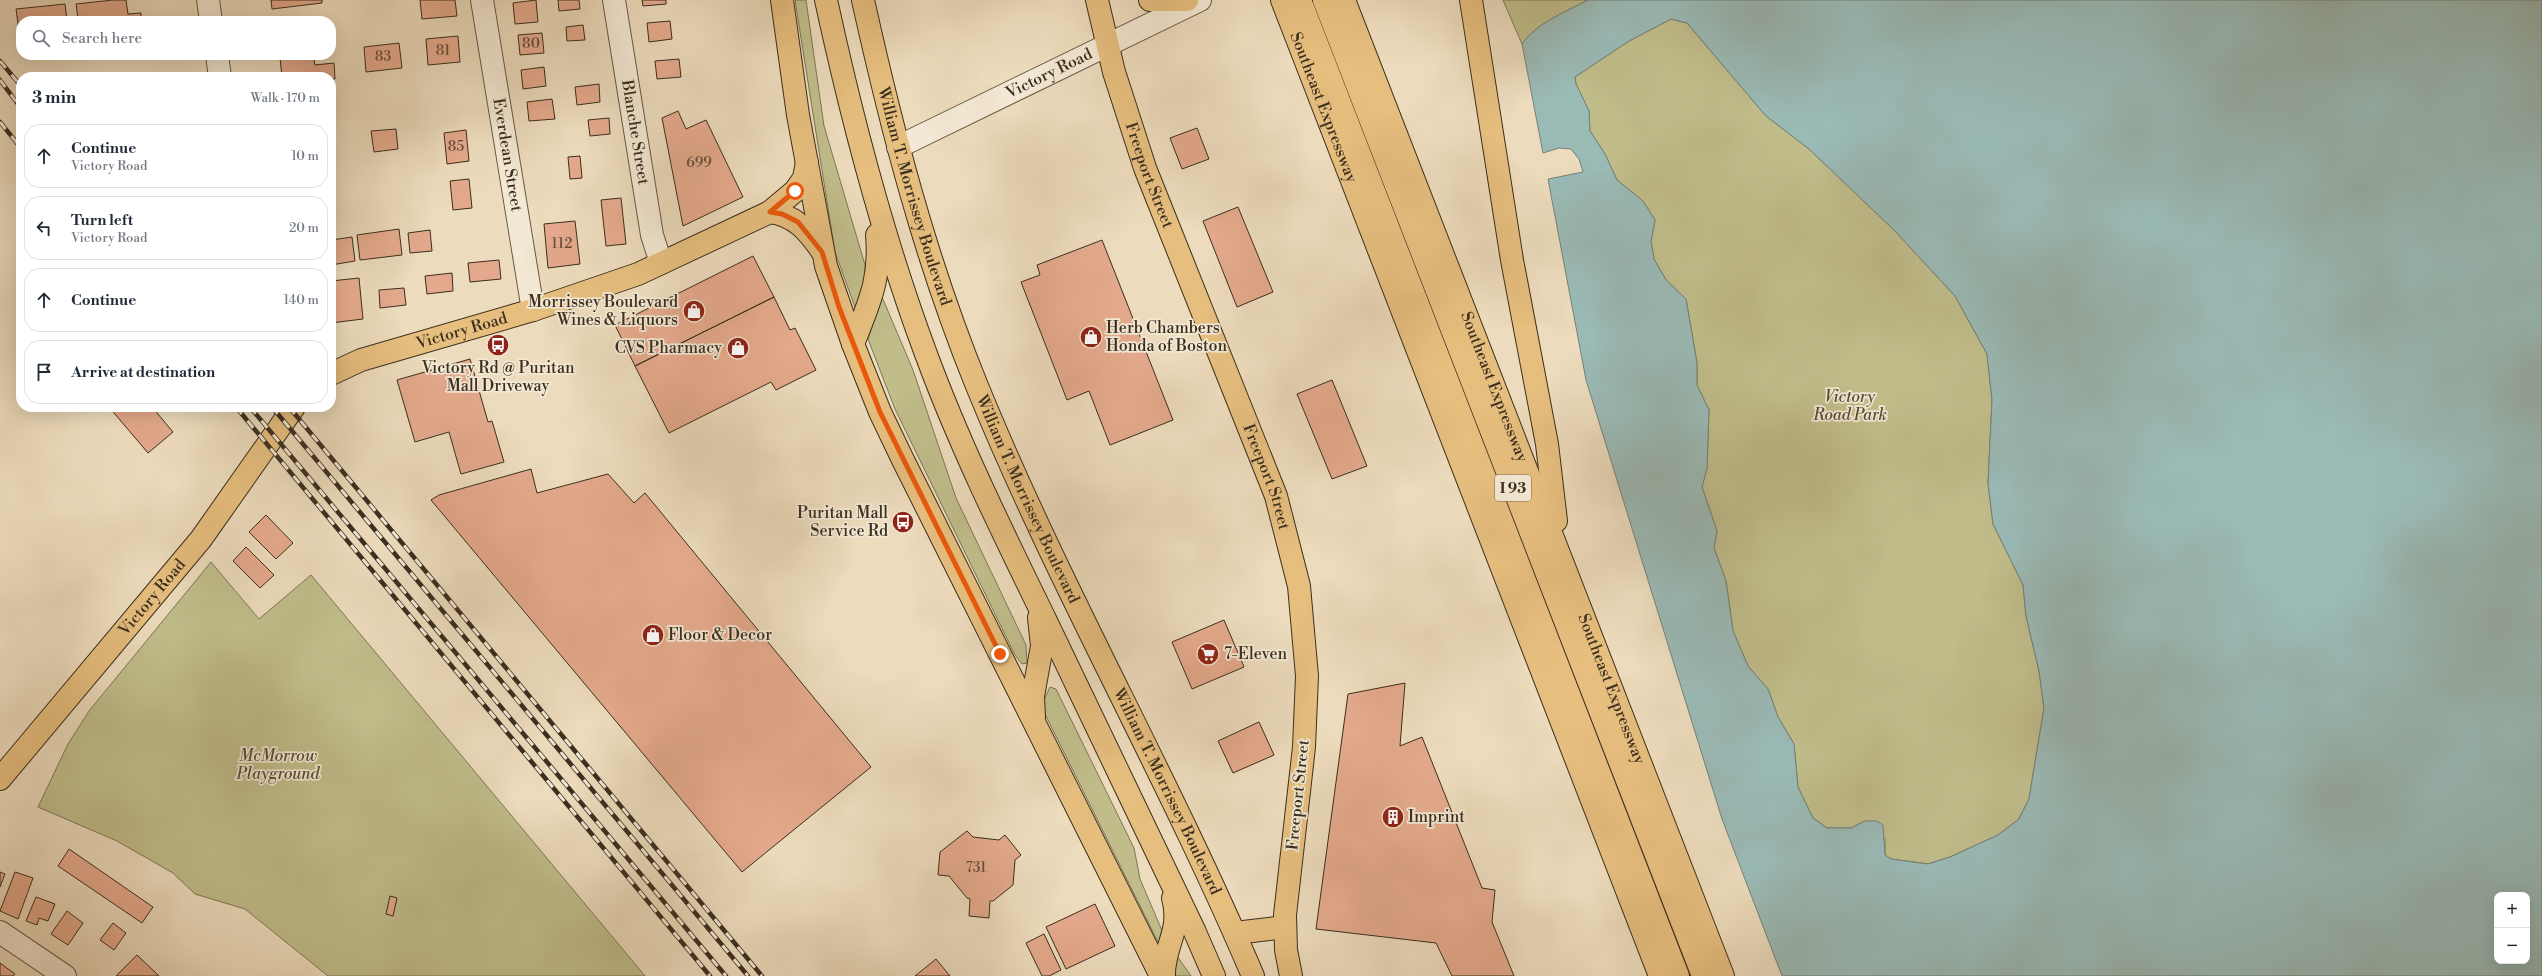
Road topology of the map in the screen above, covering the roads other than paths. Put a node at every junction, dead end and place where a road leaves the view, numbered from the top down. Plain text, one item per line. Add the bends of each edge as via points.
1 (208, 0) edge
2 (482, 0) edge
3 (614, 0) edge
4 (782, 0) edge
5 (826, 0) edge
6 (863, 0) edge
7 (1097, 0) edge
8 (1150, 0) edge
9 (1187, 0) edge
10 (1200, 0) edge
11 (1324, 0) edge
12 (1344, 0) edge
13 (1471, 0) edge
14 (1288, 1) edge
15 (210, 16) edge
16 (1109, 45) junction
17 (218, 60) edge
18 (219, 72) edge
19 (898, 147) junction
20 (807, 161) junction
21 (868, 178) junction
22 (770, 212) junction
23 (822, 252) junction
24 (661, 263) junction
25 (533, 310) junction
26 (853, 344) junction
27 (336, 372) edge
28 (290, 412) edge
29 (1560, 552) junction
30 (1032, 594) junction
31 (1035, 724) junction
32 (0, 779) edge
33 (1162, 862) junction
34 (1285, 927) junction
35 (0, 932) edge
36 (1235, 933) junction
37 (65, 976) edge
38 (1163, 976) edge
39 (1214, 976) edge
40 (1253, 976) edge
41 (1291, 976) edge
42 (1660, 976) edge
43 (1678, 976) edge
44 (1703, 976) edge
45 (1723, 976) edge

1 - 15 street
2 - 25 street, Everdean Street
3 - 24 street, Blanche Street via 652,235
4 - 20 main road
5 - 21 main road
6 - 19 main road, William T. Morrissey Boulevard
7 - 16 main road, Freeport Street
8 - 9 main road
10 - 16 street, Victory Road
11 - 44 main road, I 93
12 - 29 main road, Southeast Expressway / I 93
13 - 29 main road via 1511,253 1547,444
14 - 42 main road, Southeast Expressway / I 93
14 - 43 main road, I 93
16 - 19 street, Victory Road
16 - 34 main road, Freeport Street via 1114,72 1145,168 1276,496 1292,556 1303,617 1307,676 1304,747
17 - 18 street
19 - 36 main road, William T. Morrissey Boulevard via 933,266 997,433
20 - 22 main road, Victory Road via 804,178 798,187
20 - 23 main road
21 - 26 main road via 876,223 878,266 873,292
21 - 30 main road via 901,284 940,391 984,493
22 - 23 main road via 782,214 798,222
22 - 24 main road, Victory Road
23 - 26 main road
24 - 25 main road, Victory Road via 609,285
25 - 27 main road, Victory Road via 372,356
26 - 31 main road via 880,412
28 - 32 main road, Victory Road via 200,539
29 - 45 main road, Southeast Expressway / I 93
30 - 31 main road via 1039,616 1042,646 1033,696
30 - 33 main road
31 - 38 main road
33 - 38 main road via 1174,904 1176,922
33 - 39 main road
34 - 36 main road
34 - 41 main road, Freeport Street
35 - 37 street
36 - 40 main road, William T. Morrissey Boulevard

